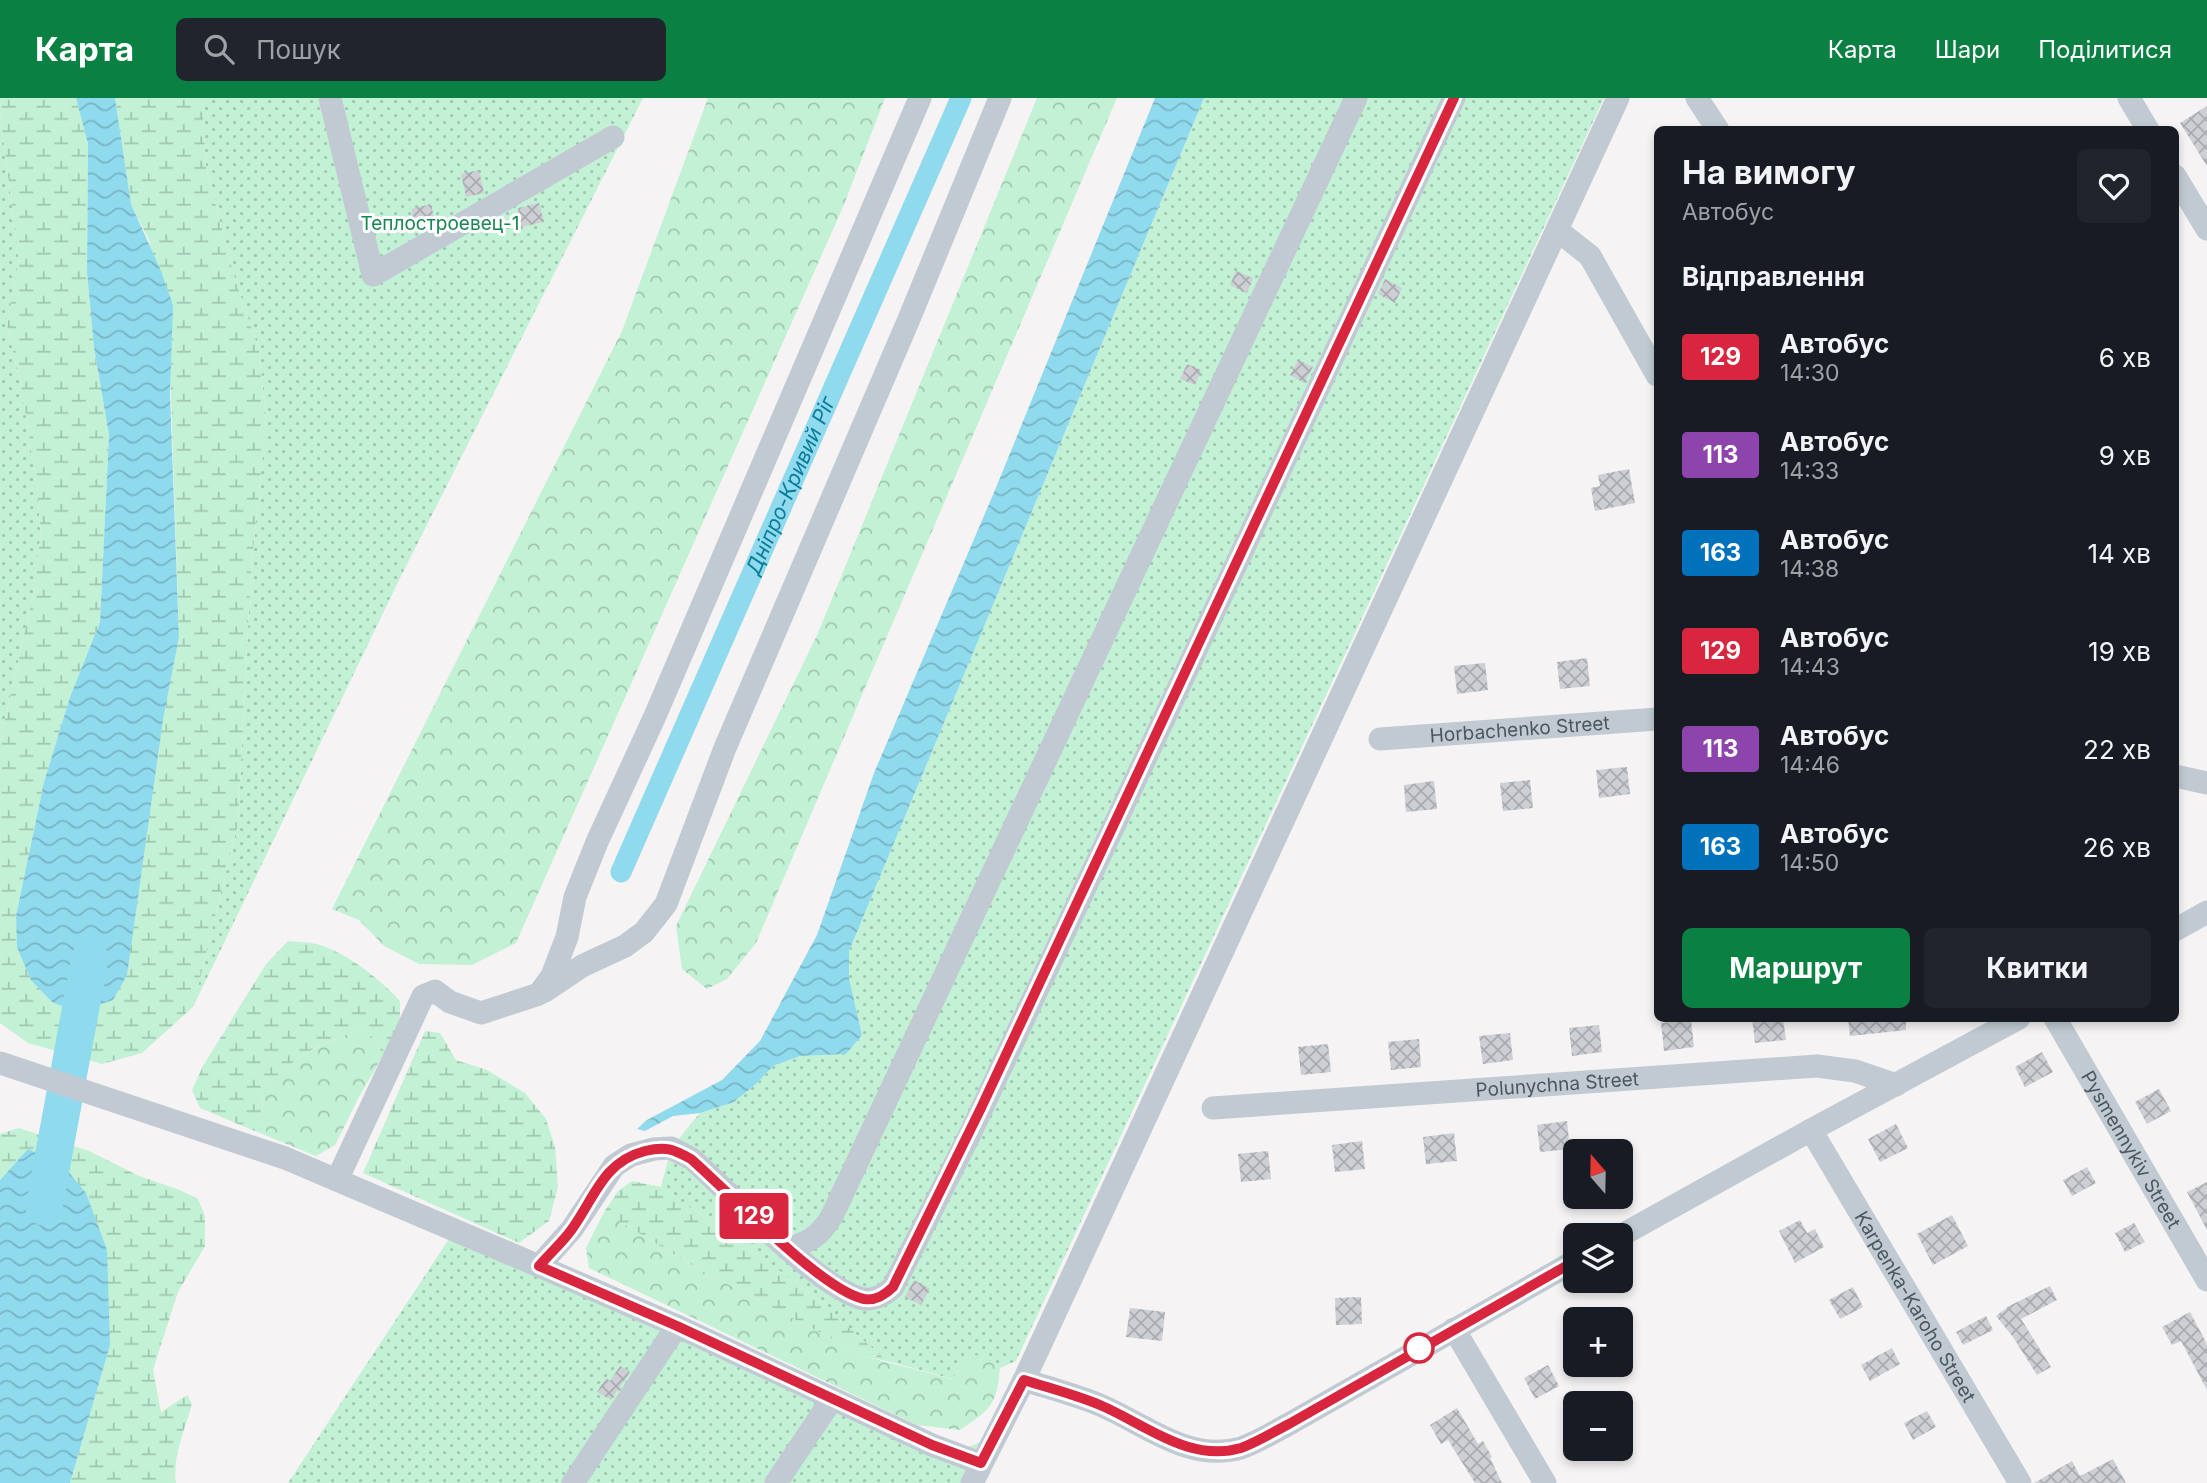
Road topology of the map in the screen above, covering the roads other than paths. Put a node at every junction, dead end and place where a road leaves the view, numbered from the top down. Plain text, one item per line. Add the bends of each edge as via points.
1 (330, 98) edge
2 (920, 98) edge
3 (1000, 98) edge
4 (1356, 98) edge
5 (1454, 98) edge
6 (1618, 98) edge
7 (1697, 98) edge
8 (2129, 98) edge
9 (1715, 126) edge
10 (2146, 126) edge
11 (613, 137) dead end
12 (2179, 183) edge
13 (2207, 229) edge
14 (1557, 230) junction
15 (1654, 370) edge
16 (1654, 719) edge
17 (1380, 739) dead end
18 (2179, 777) edge
19 (2207, 783) edge
20 (2207, 912) edge
21 (2179, 928) edge
22 (539, 994) junction
23 (2012, 1022) edge
24 (2057, 1022) edge
25 (0, 1063) edge
26 (1896, 1084) junction
27 (1213, 1108) dead end
28 (1811, 1129) junction
29 (337, 1180) junction
30 (1633, 1229) edge
31 (789, 1249) junction
32 (539, 1266) junction
33 (1563, 1268) edge
34 (2207, 1280) edge
35 (677, 1326) junction
36 (1454, 1329) junction
37 (1024, 1380) junction
38 (832, 1399) junction
39 (976, 1473) edge
40 (573, 1483) edge
41 (776, 1483) edge
42 (1545, 1483) edge
43 (2020, 1483) edge

1 - 11 street via 373,275
2 - 22 street via 597,842 575,897 567,937 552,976
3 - 22 street via 725,748 666,904 644,932 625,946
4 - 31 street via 832,1216 813,1240
5 - 31 street via 893,1287 868,1300 854,1296
6 - 14 street
7 - 9 street
8 - 10 street
12 - 13 street
14 - 15 street via 1590,256
14 - 37 street
16 - 17 street, Horbachenko Street
18 - 19 street
20 - 21 street
22 - 29 street via 481,1013 450,1002 435,990 423,996
23 - 26 street
24 - 34 street, Pysmennykiv Street
25 - 29 street via 285,1158
26 - 27 street, Polunychna Street via 1855,1070 1817,1066
26 - 28 street
28 - 30 street
28 - 43 street, Karpenka-Karoho Street
29 - 32 street
31 - 32 street via 691,1159 671,1148 631,1155 614,1166 572,1229
32 - 35 street
33 - 36 street
35 - 38 street
35 - 40 street
36 - 37 street via 1255,1442 1224,1451 1177,1444 1102,1406
36 - 42 street
37 - 39 street
38 - 39 street via 932,1445
38 - 41 street

